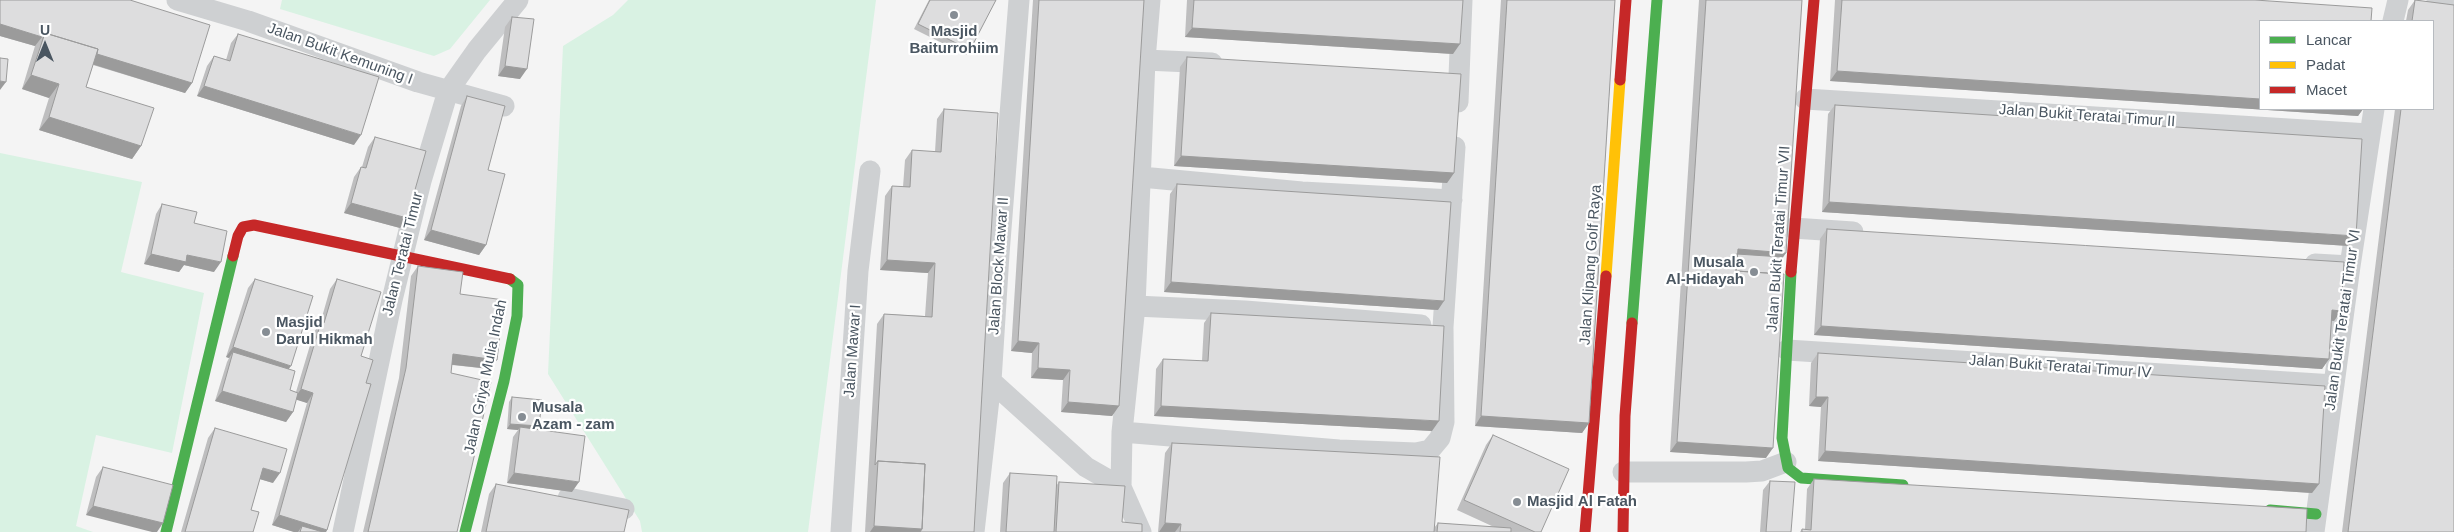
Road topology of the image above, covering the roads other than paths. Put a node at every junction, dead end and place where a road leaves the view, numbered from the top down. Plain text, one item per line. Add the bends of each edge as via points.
1 (518, 0) edge
2 (1019, 0) edge
3 (1150, 0) edge
4 (1462, 0) edge
5 (1626, 0) edge
6 (1657, 0) edge
7 (1814, 0) edge
8 (2398, 0) edge
9 (2436, 0) edge
10 (190, 2) edge
11 (2454, 3) edge
12 (2393, 20) edge
13 (1145, 60) junction
14 (1228, 63) edge
15 (448, 91) junction
16 (1619, 94) junction
17 (1650, 94) junction
18 (1804, 99) junction
19 (504, 106) edge
20 (2374, 110) edge
21 (2369, 134) junction
22 (870, 171) dead end
23 (1141, 176) junction
24 (1452, 200) junction
25 (1793, 228) junction
26 (1872, 234) edge
27 (403, 258) junction
28 (2290, 262) edge
29 (2350, 266) junction
30 (1135, 306) junction
31 (1443, 327) junction
32 (1787, 350) junction
33 (991, 381) junction
34 (2334, 384) junction
35 (1122, 432) junction
36 (1791, 469) junction
37 (1622, 472) junction
38 (1917, 486) edge
39 (1121, 487) junction
40 (547, 494) edge
41 (624, 508) edge
42 (2256, 510) edge
43 (2315, 523) edge
44 (166, 532) edge
45 (343, 532) edge
46 (465, 532) edge
47 (841, 532) edge
48 (974, 532) edge
49 (1141, 532) edge
50 (1585, 532) edge
51 (1623, 532) edge

1 - 15 street, Jalan Teratai Timur
2 - 33 street, Jalan Block Mawar II
3 - 13 street
4 - 24 street via 1449,79
5 - 16 street, Jalan Klipang Golf Raya
6 - 17 street
7 - 18 street, Jalan Bukit Teratai Timur VII
8 - 12 street
9 - 11 street
10 - 15 street, Jalan Bukit Kemuning I
13 - 14 street
13 - 23 street
15 - 19 street, Jalan Bukit Kemuning I
15 - 27 street, Jalan Teratai Timur via 421,181
16 - 17 street
16 - 50 street, Jalan Klipang Golf Raya
17 - 37 street
18 - 21 street, Jalan Bukit Teratai Timur II
18 - 25 street, Jalan Bukit Teratai Timur VII
20 - 21 street, Jalan Bukit Teratai Timur VI
21 - 29 street, Jalan Bukit Teratai Timur VI
22 - 47 street, Jalan Mawar I via 858,271
23 - 24 street via 1302,192
23 - 30 street
24 - 31 street
25 - 26 street
25 - 32 street, Jalan Bukit Teratai Timur VII
27 - 44 street via 254,225 243,227 238,236
27 - 45 street, Jalan Teratai Timur
27 - 46 street, Jalan Griya Mulia Indah via 511,279 518,286 517,316 489,484
28 - 29 street
29 - 34 street, Jalan Bukit Teratai Timur VI
30 - 31 street
30 - 35 street
31 - 35 street via 1443,427 1436,443 1424,453 1339,450
32 - 34 street, Jalan Bukit Teratai Timur IV
32 - 36 street, Jalan Bukit Teratai Timur VII via 1782,438
33 - 39 street via 1086,467
33 - 48 street, Jalan Block Mawar II
34 - 43 street, Jalan Bukit Teratai Timur VI
35 - 39 street
36 - 37 street
36 - 38 street
37 - 51 street
39 - 49 street
40 - 41 street
42 - 43 street

